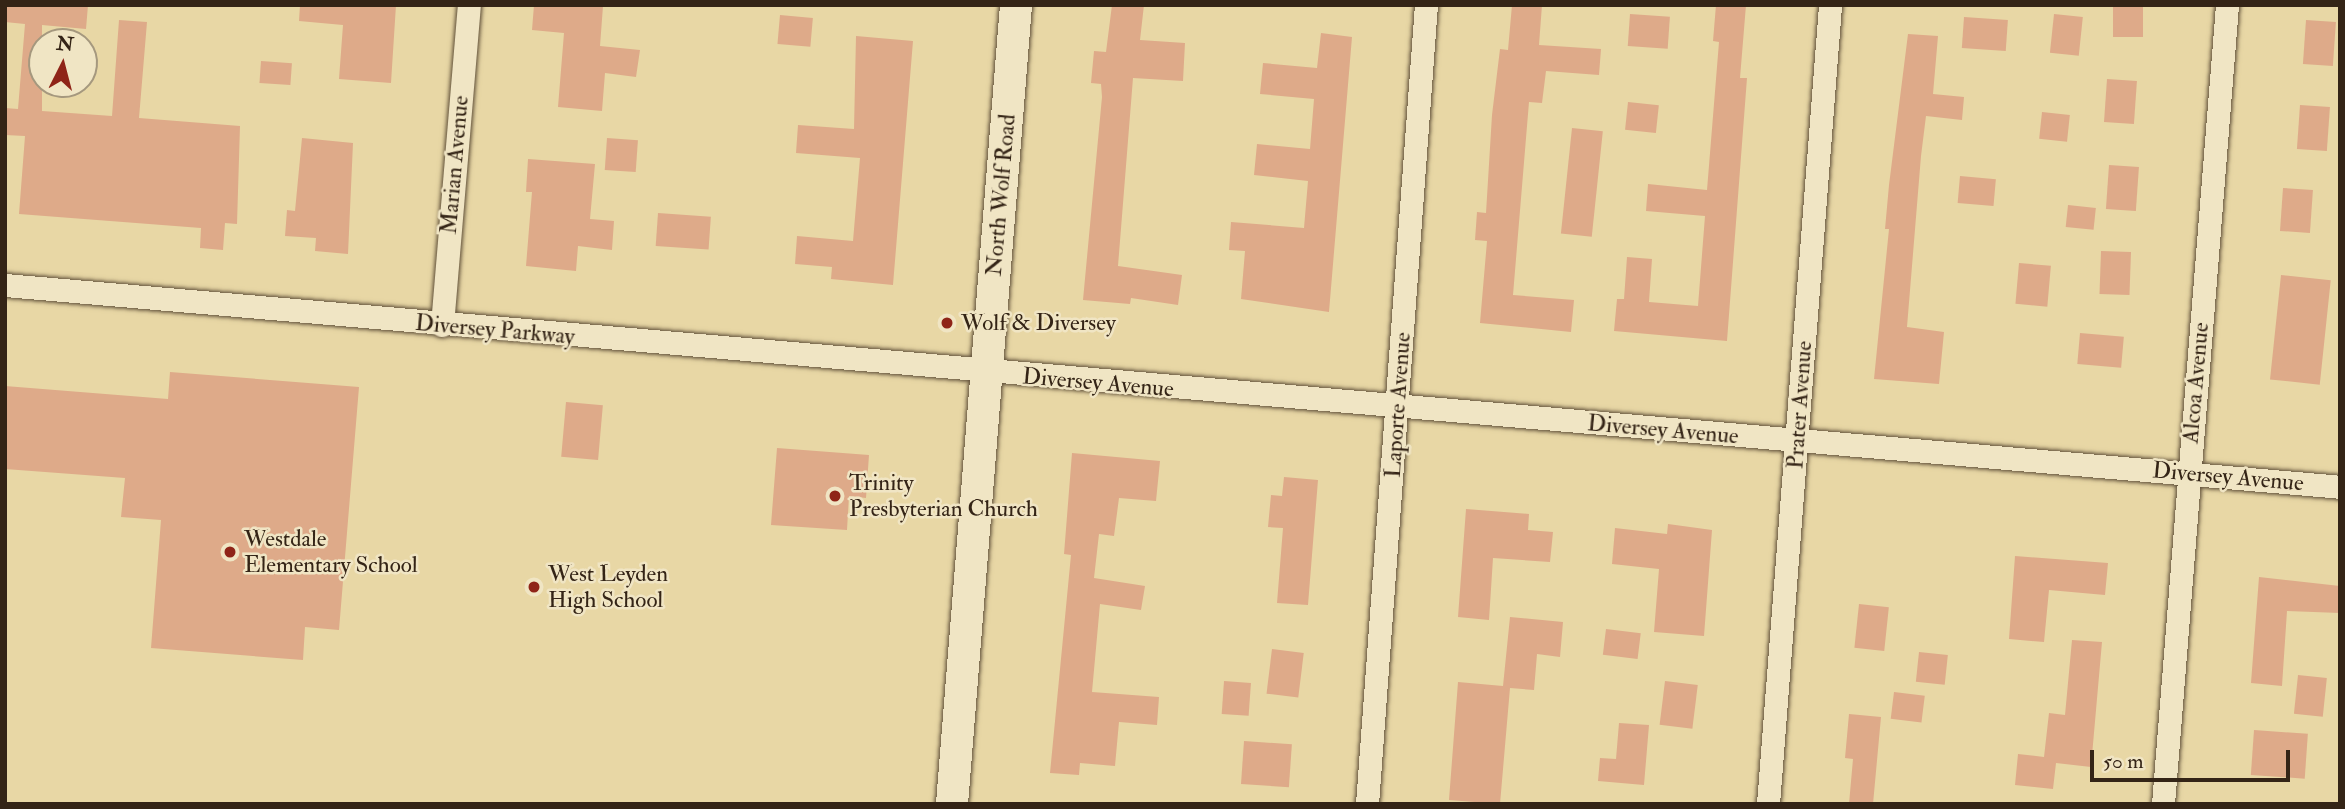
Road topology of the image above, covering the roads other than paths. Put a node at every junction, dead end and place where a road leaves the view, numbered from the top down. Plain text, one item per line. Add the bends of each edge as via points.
1 (468, 5) edge
2 (1016, 5) edge
3 (1426, 5) edge
4 (1830, 5) edge
5 (2227, 5) edge
6 (5, 285) edge
7 (442, 325) junction
8 (986, 373) junction
9 (1398, 408) junction
10 (1797, 441) junction
11 (2188, 474) junction
12 (2340, 487) edge
13 (952, 804) edge
14 (1367, 804) edge
15 (1768, 804) edge
16 (2163, 804) edge

1 - 7 street, Marian Avenue
2 - 8 main road, North Wolf Road
3 - 9 street, Laporte Avenue
4 - 10 street, Prater Avenue
5 - 11 street, Alcoa Avenue
6 - 7 street, Diversey Parkway
7 - 8 street, Diversey Parkway
8 - 9 street, Diversey Avenue
8 - 13 main road, North Wolf Road
9 - 10 street, Diversey Avenue
9 - 14 street, Laporte Avenue
10 - 11 street, Diversey Avenue
10 - 15 street, Prater Avenue
11 - 12 street, Diversey Avenue
11 - 16 street, Alcoa Avenue

